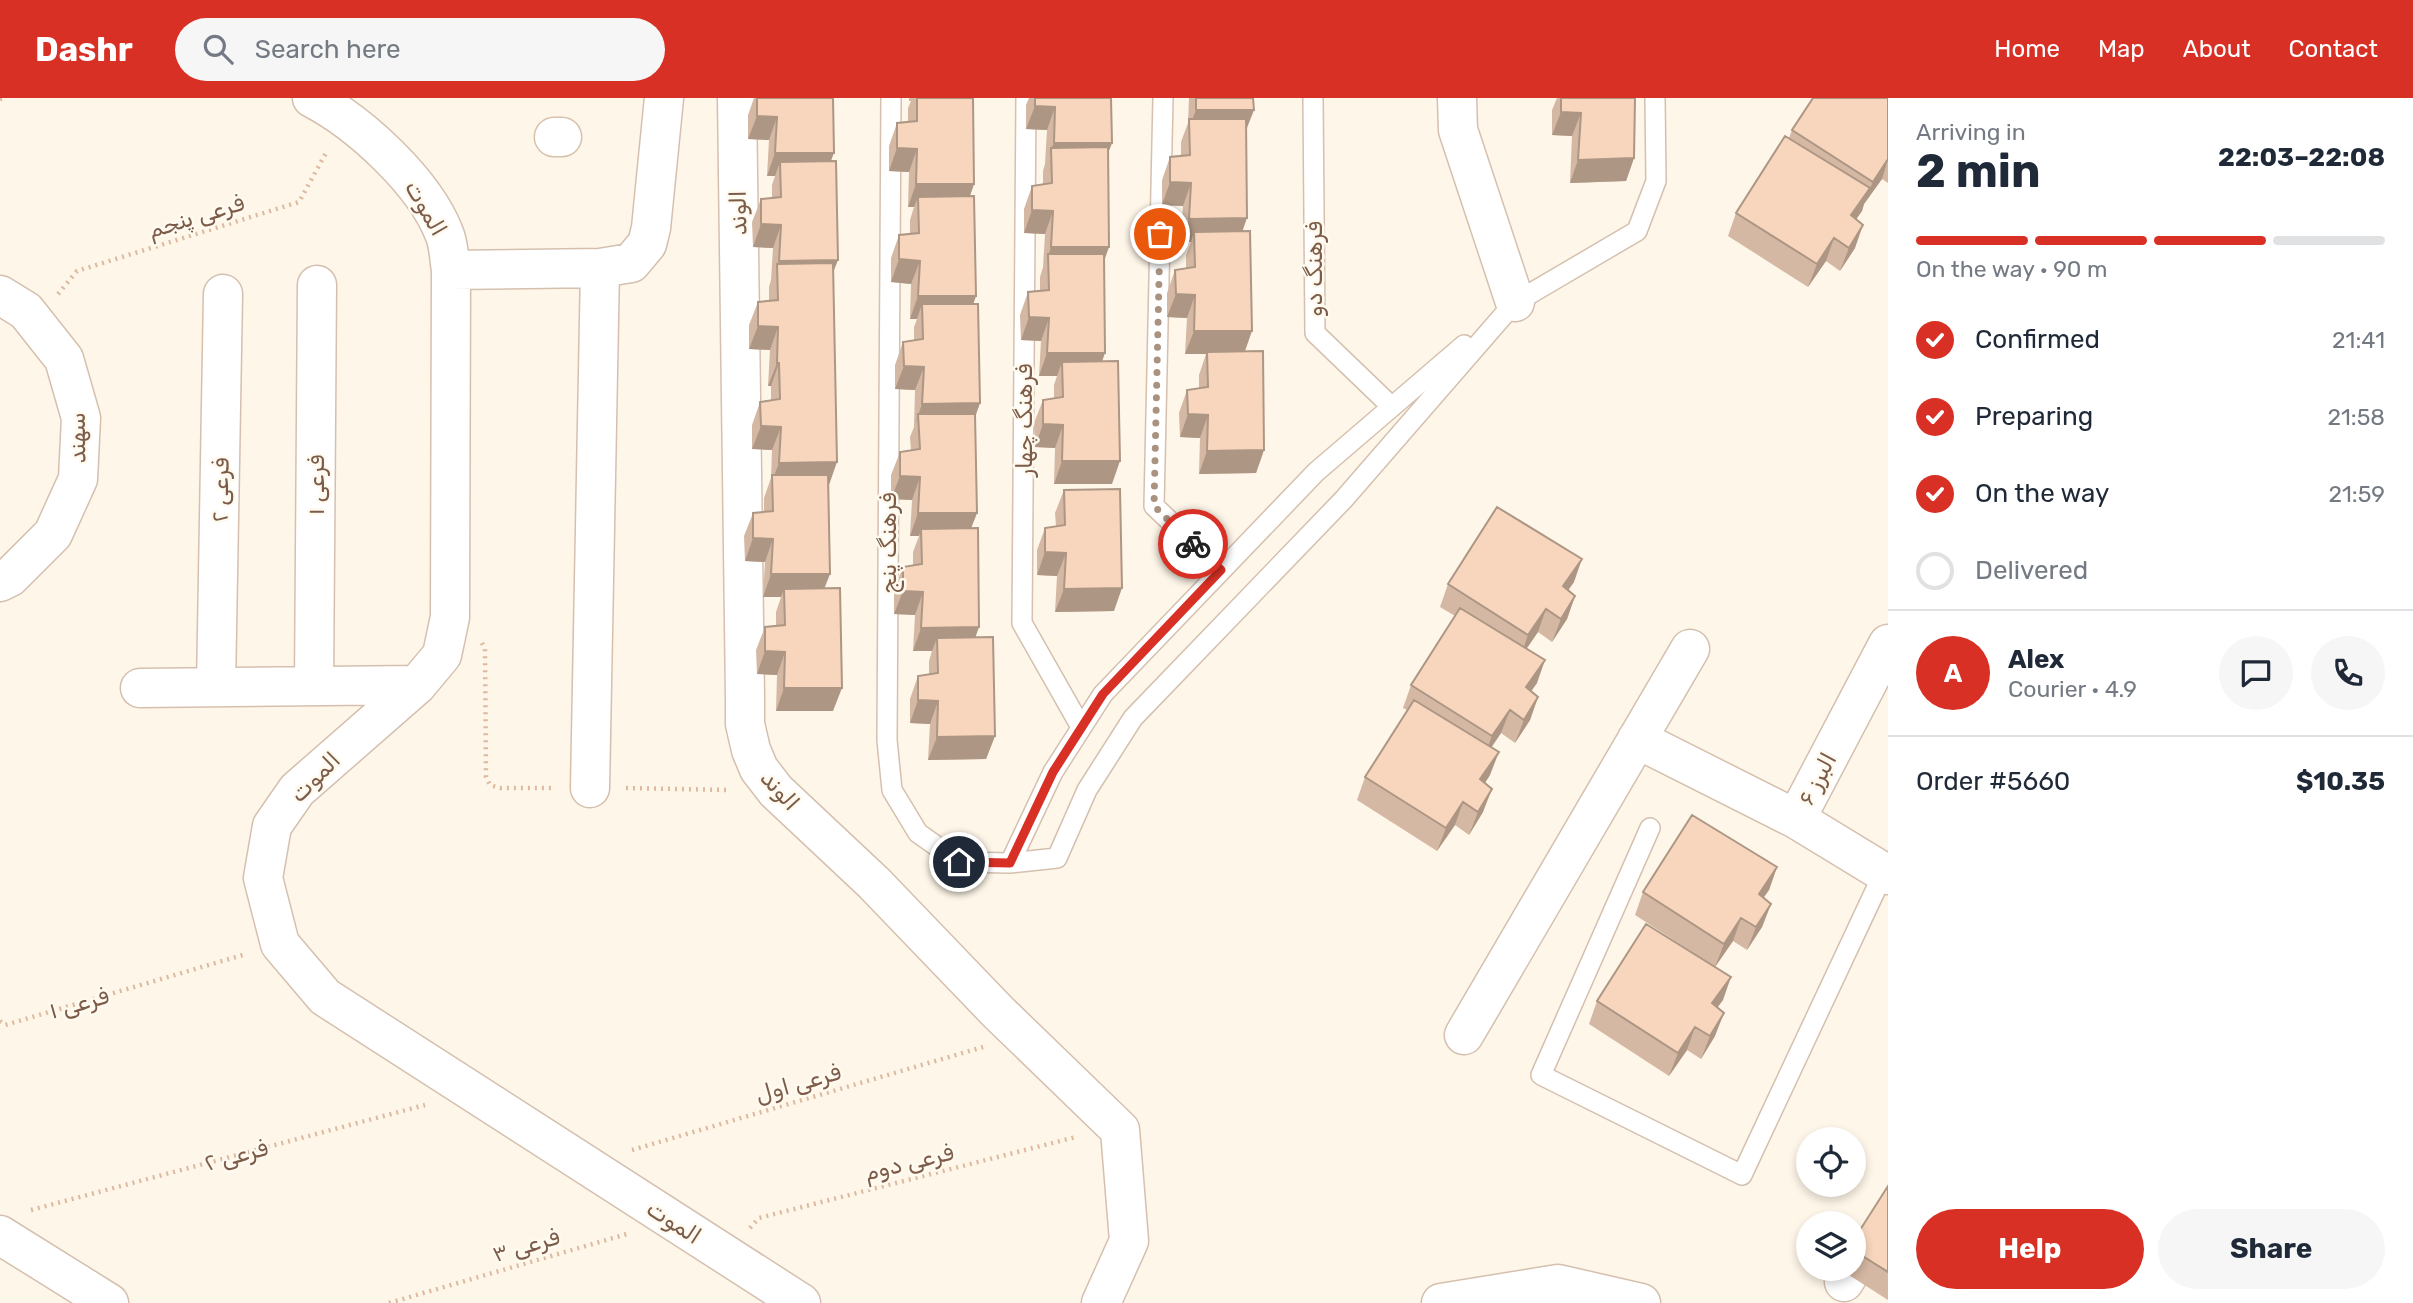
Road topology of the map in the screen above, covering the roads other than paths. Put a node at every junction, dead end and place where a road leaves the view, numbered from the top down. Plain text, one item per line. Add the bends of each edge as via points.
1 (664, 98) edge
2 (737, 98) edge
3 (891, 98) edge
4 (1026, 98) edge
5 (1163, 98) edge
6 (1313, 98) edge
7 (1457, 98) edge
8 (1655, 98) edge
9 (325, 105) edge
10 (600, 268) junction
11 (451, 271) junction
12 (317, 285) dead end
13 (223, 294) dead end
14 (0, 295) edge
15 (1515, 302) junction
16 (1392, 407) junction
17 (1221, 570) junction
18 (0, 582) edge
19 (1888, 645) edge
20 (1690, 649) dead end
21 (416, 685) junction
22 (314, 686) junction
23 (216, 687) junction
24 (140, 688) dead end
25 (1081, 727) junction
26 (1637, 740) junction
27 (590, 788) dead end
28 (1796, 819) junction
29 (1650, 828) dead end
30 (1010, 863) junction
31 (1886, 874) edge
32 (1464, 1035) dead end
33 (13, 1223) edge
34 (109, 1303) edge
35 (801, 1303) edge
36 (1101, 1303) edge
37 (1441, 1303) edge
38 (1641, 1303) edge

1 - 10 street via 647,244 631,263
2 - 36 street, الوند via 745,698 751,750 758,769 776,791 1120,1130 1129,1241
3 - 30 lane, فرهنگ پنج via 887,740 892,790 918,833 959,862
4 - 25 lane, فرهنگ چهار via 1022,623
5 - 17 lane via 1154,506
6 - 16 lane, فرهنگ دو via 1315,333
7 - 15 street via 1458,130
8 - 15 lane via 1656,181 1637,230
9 - 11 street, الموت via 392,159 422,192 445,234
10 - 11 street
10 - 27 street
11 - 21 street, الموت via 450,617 442,655
12 - 22 street, فرعی ۱
13 - 23 street, فرعی ۲
14 - 18 street, سهند via 26,311 64,359 81,418 78,478 53,534
15 - 16 lane
15 - 30 lane, فرهنگ پنج via 1344,499 1133,718 1087,790 1057,858
16 - 17 lane via 1317,472
17 - 25 lane via 1103,694
19 - 28 street, البرز ۶
20 - 26 street
21 - 22 street
21 - 35 street, الموت via 297,790 272,826 263,878 280,944 325,997
22 - 23 street
23 - 24 street
25 - 30 lane via 1053,772
26 - 28 street
26 - 32 street
28 - 31 street, البرز ۶
29 - 31 lane via 1541,1075 1742,1175
33 - 34 street
37 - 38 street via 1558,1284

